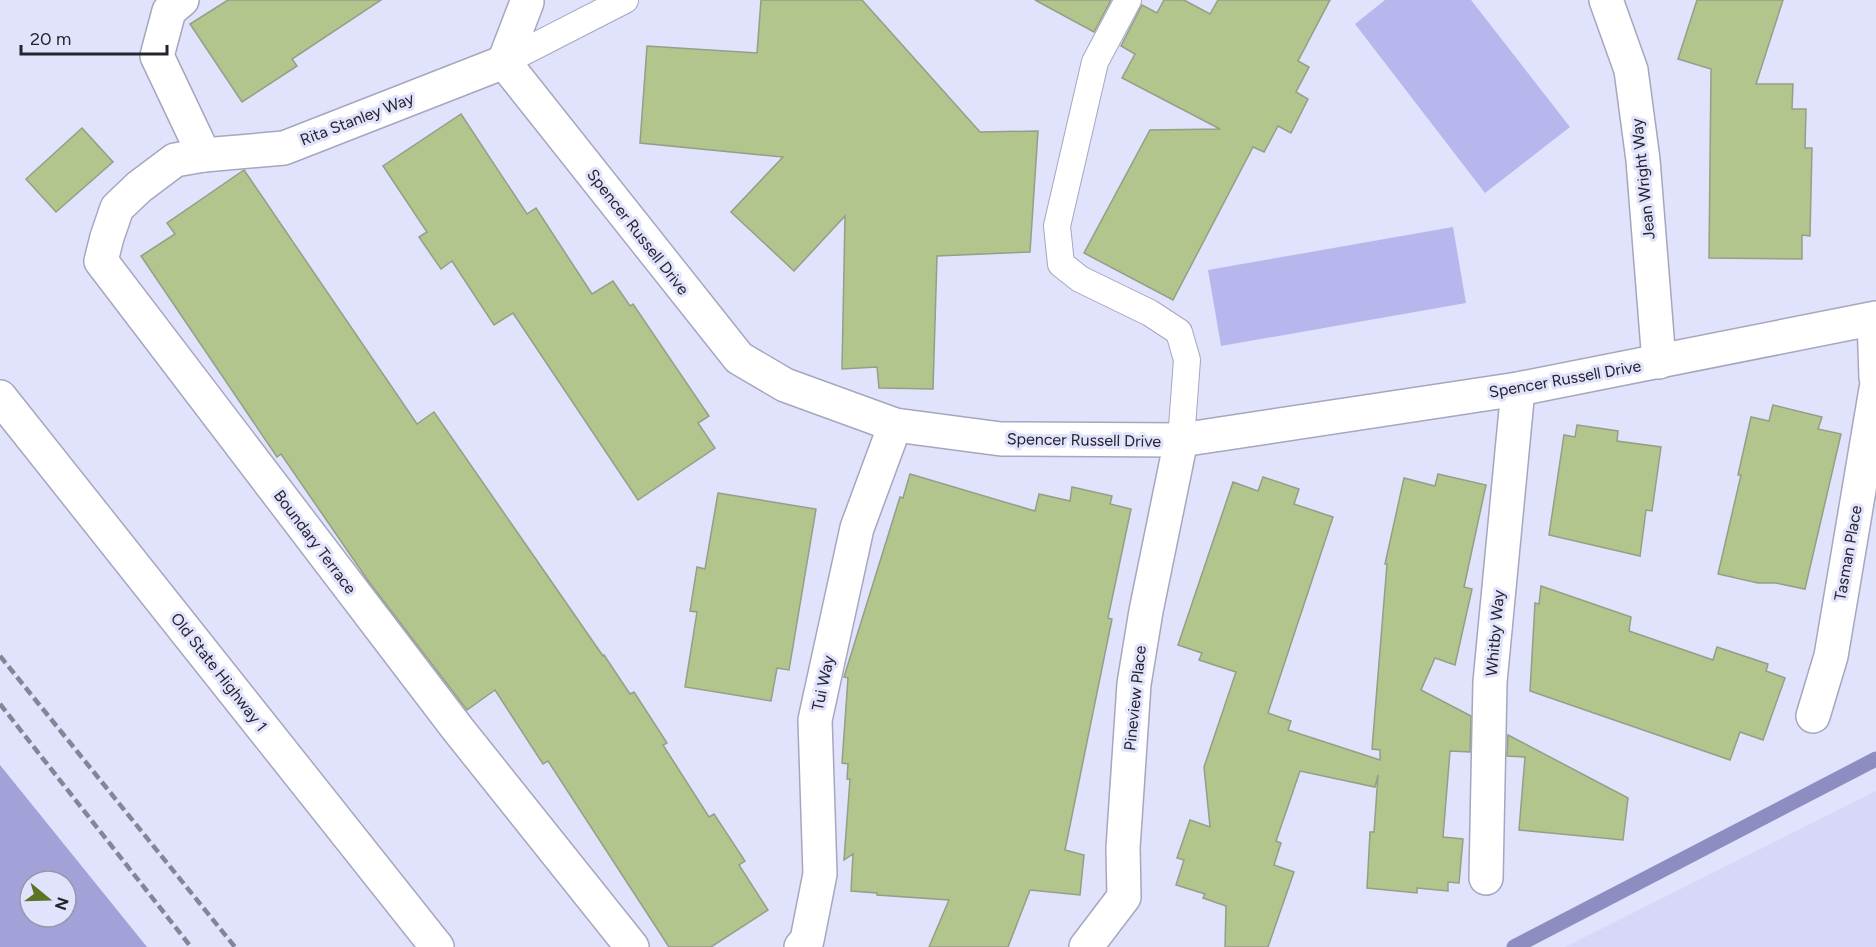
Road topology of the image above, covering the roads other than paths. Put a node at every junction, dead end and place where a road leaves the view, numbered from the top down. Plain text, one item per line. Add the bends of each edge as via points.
1 (182, 0) edge
2 (625, 0) edge
3 (1128, 0) edge
4 (1608, 1) edge
5 (527, 2) dead end
6 (504, 62) junction
7 (204, 155) junction
8 (1875, 319) edge
9 (1659, 362) junction
10 (1876, 378) edge
11 (1518, 389) junction
12 (1876, 389) edge
13 (0, 397) edge
14 (895, 425) junction
15 (1181, 440) junction
16 (1813, 716) dead end
17 (1486, 878) dead end
18 (437, 947) edge
19 (632, 947) edge
20 (801, 947) edge
21 (1086, 947) edge

1 - 7 street via 169,11 157,56
2 - 6 lane
3 - 15 lane via 1095,62 1057,226 1061,264 1080,279 1150,313 1179,332 1187,360
4 - 9 street, Jean Wright Way via 1631,70 1643,160
5 - 6 street
6 - 7 street, Rita Stanley Way via 284,148
6 - 14 street, Spencer Russell Drive via 739,358 785,385
7 - 19 street, Boundary Terrace via 175,160 117,208 101,261 457,728
8 - 9 street, Spencer Russell Drive
8 - 10 street
9 - 11 street, Spencer Russell Drive
11 - 15 street, Spencer Russell Drive
11 - 17 street, Whitby Way via 1490,682
12 - 16 street, Tasman Place via 1831,656
13 - 18 street, Old State Highway 1
14 - 15 street, Spencer Russell Drive via 1001,439
14 - 20 street, Tui Way via 857,528 815,720 820,874 807,940
15 - 21 street, Pineview Place via 1134,684 1124,897

